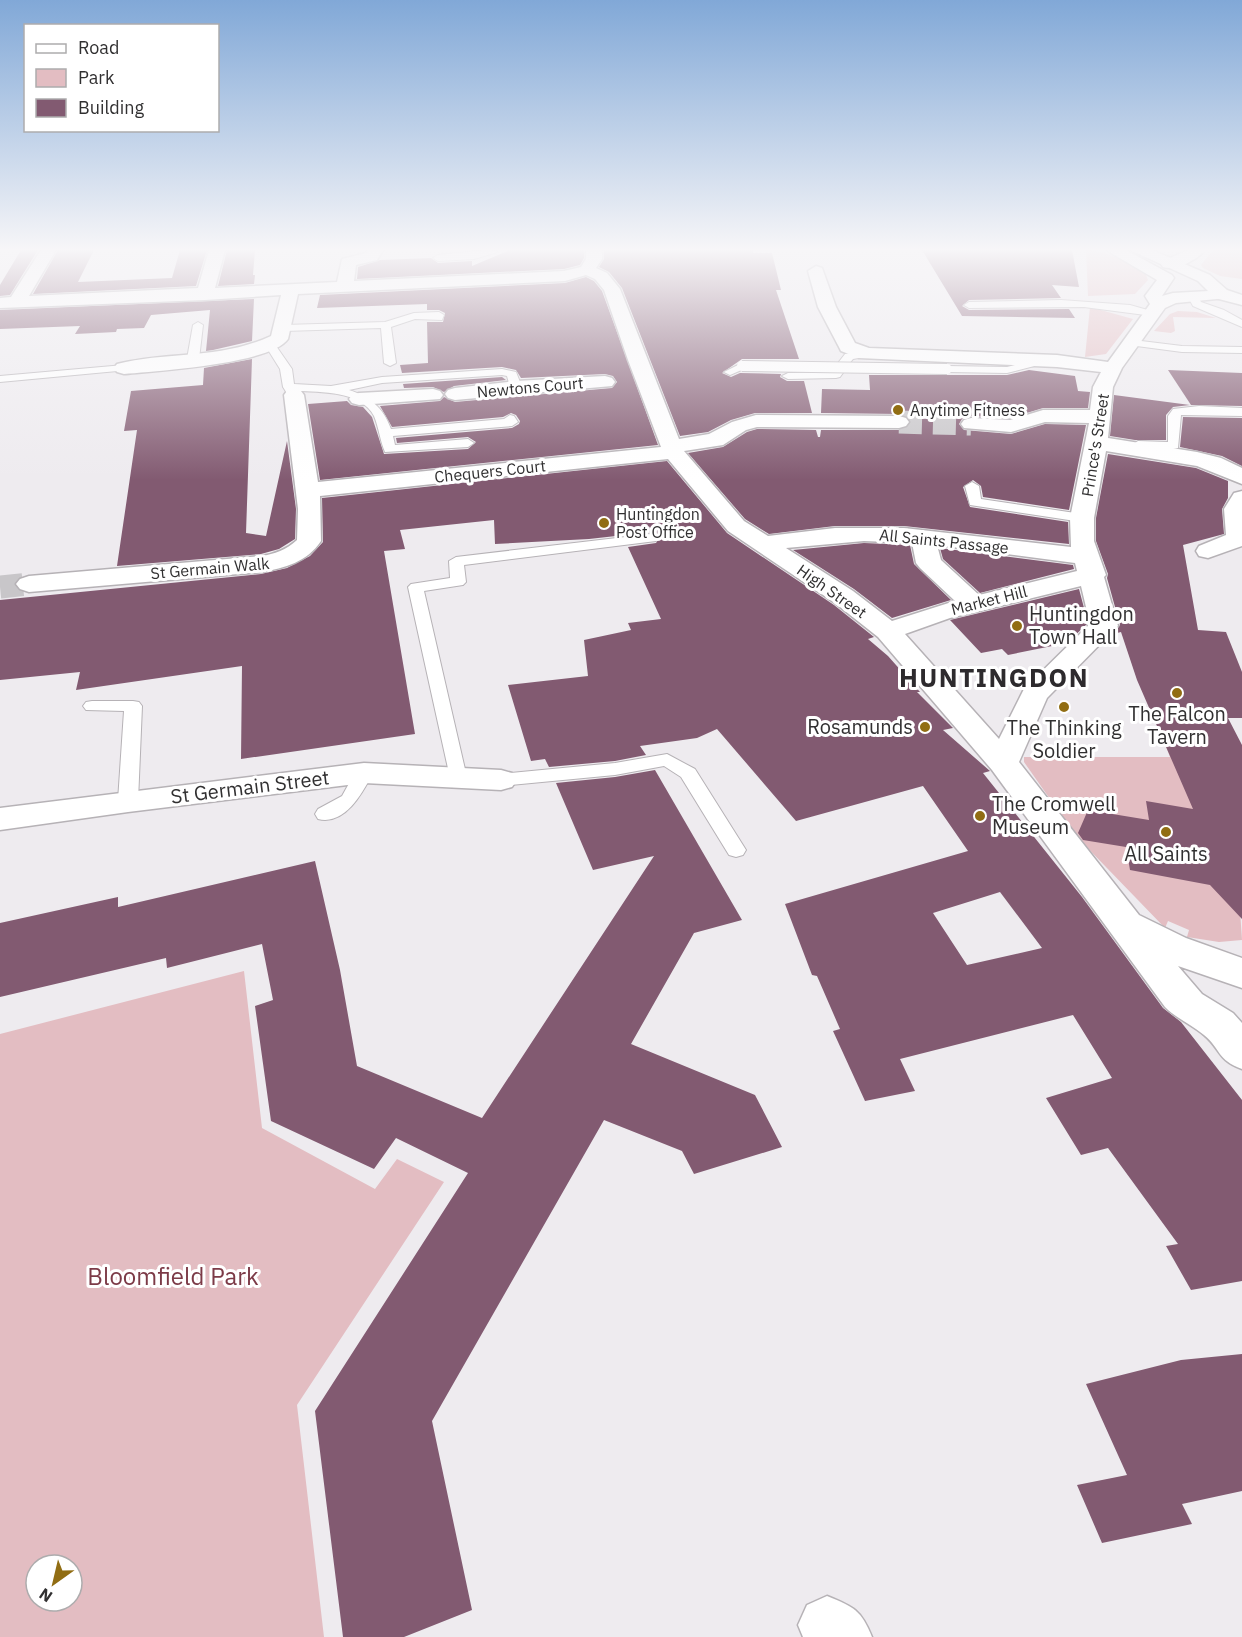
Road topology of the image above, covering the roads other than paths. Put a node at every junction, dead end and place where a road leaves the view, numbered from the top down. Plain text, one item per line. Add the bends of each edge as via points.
1 (198, 326) edge
2 (346, 326) edge
3 (386, 326) edge
4 (622, 326) edge
5 (837, 326) edge
6 (1144, 326) edge
7 (284, 327) joint
8 (1133, 343) junction
9 (270, 345) junction
10 (1242, 350) edge
11 (866, 354) junction
12 (194, 359) junction
13 (1042, 361) junction
14 (390, 363) dead end
15 (124, 368) joint
16 (1113, 368) junction
17 (730, 372) dead end
18 (788, 376) dead end
19 (0, 379) edge
20 (605, 382) dead end
21 (516, 387) junction
22 (331, 390) junction
23 (292, 391) junction
24 (454, 394) dead end
25 (433, 395) dead end
26 (359, 399) junction
27 (1242, 412) edge
28 (1100, 417) junction
29 (510, 419) dead end
30 (899, 422) tunnel mouth
31 (971, 424) tunnel mouth
32 (1011, 426) junction
33 (387, 438) junction
34 (1083, 439) junction
35 (468, 443) dead end
36 (673, 449) junction
37 (1242, 477) edge
38 (972, 486) dead end
39 (307, 490) junction
40 (1242, 498) edge
41 (1082, 524) junction
42 (923, 536) junction
43 (651, 538) dead end
44 (763, 544) junction
45 (1226, 545) edge
46 (1092, 575) junction
47 (28, 584) tunnel mouth
48 (974, 604) junction
49 (888, 631) junction
50 (92, 706) dead end
51 (1003, 763) junction
52 (364, 773) junction
53 (458, 778) junction
54 (501, 780) joint
55 (128, 801) junction
56 (325, 814) dead end
57 (0, 819) edge
58 (736, 850) dead end
59 (1123, 919) junction
60 (1242, 973) edge
61 (1231, 1038) edge

1 - 12 lane
2 - 7 lane
3 - 14 lane
4 - 36 street, High Street via 637,381
5 - 11 street via 848,346
6 - 8 street, Prince's Street
7 - 9 street via 279,339
8 - 10 lane
8 - 16 street, Prince's Street
9 - 12 street
9 - 23 lane via 286,369
11 - 13 street
11 - 18 lane via 849,356 836,375
12 - 15 street
13 - 16 street
13 - 17 lane, bridge via 1007,370 742,366
15 - 19 lane
16 - 28 street, Prince's Street via 1103,387
20 - 21 street, Newtons Court
21 - 22 lane via 512,374 502,372 382,380
21 - 24 street, Newtons Court
22 - 23 lane
22 - 26 lane
23 - 39 street, St Germain Walk
25 - 26 street
26 - 33 lane via 376,410
27 - 34 lane via 1177,412 1175,441 1169,447
28 - 32 street via 1043,416
28 - 34 street, Prince's Street
29 - 33 lane via 512,422
30 - 36 street, Chequers Court via 756,421 715,440
31 - 32 street
32 - 34 street
33 - 35 lane via 390,449 395,450
34 - 37 street via 1197,459
34 - 41 street, Prince's Street
36 - 39 street, Chequers Court
36 - 44 street, High Street via 734,524
38 - 41 lane via 975,502
39 - 47 street, St Germain Walk via 309,541 296,554 281,561
40 - 45 street via 1236,509 1238,539
41 - 46 street via 1082,541
42 - 44 street, All Saints Passage via 815,537
42 - 46 street, All Saints Passage
42 - 48 street via 928,563
43 - 53 lane via 456,561 458,582 416,587
44 - 49 street, High Street
46 - 48 street, Market Hill
46 - 51 street via 1104,627 1034,695
48 - 49 street, Market Hill
49 - 51 street, High Street
50 - 55 lane via 133,706
51 - 59 street, High Street
52 - 53 street, St Germain Street
52 - 55 street, St Germain Street
52 - 56 lane via 349,800
53 - 54 street, St Germain Street
54 - 58 lane via 667,760 688,773
55 - 57 street, St Germain Street
59 - 60 street, High Street via 1185,955
59 - 61 street, High Street via 1179,996
60 - 61 street via 1207,986 1205,998

